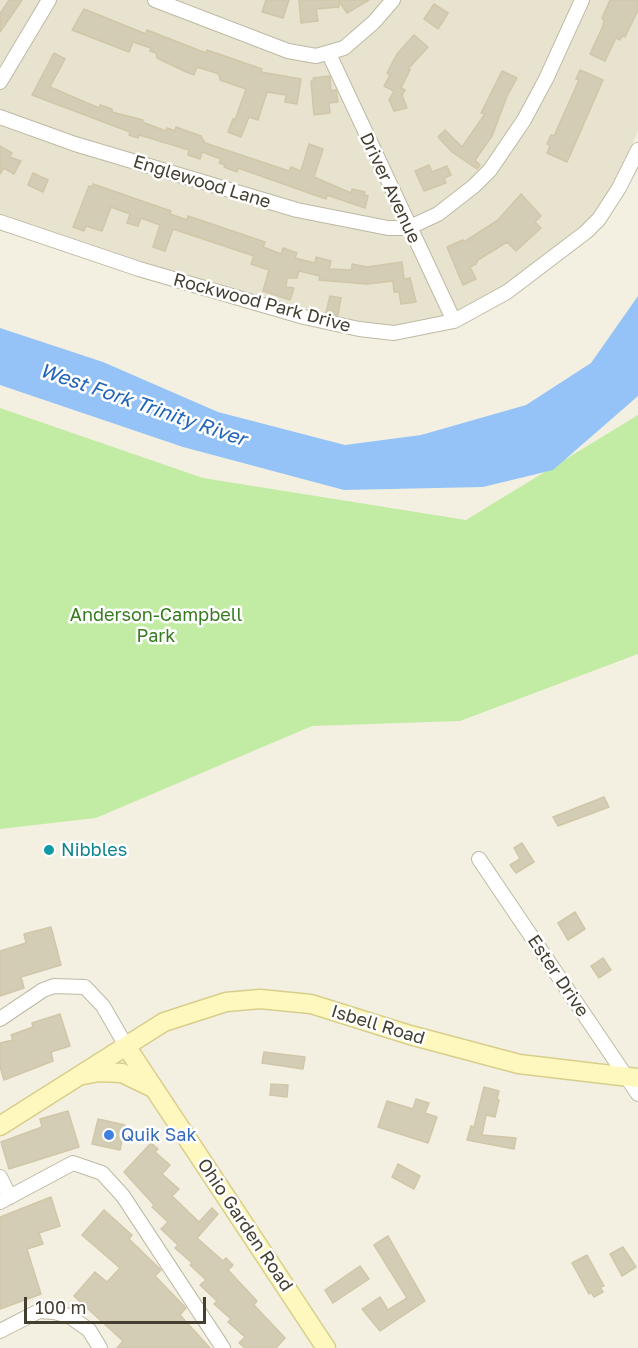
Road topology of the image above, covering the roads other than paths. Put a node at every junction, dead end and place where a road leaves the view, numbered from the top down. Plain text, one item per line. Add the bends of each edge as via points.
1 (49, 0) edge
2 (155, 0) edge
3 (393, 0) edge
4 (582, 0) edge
5 (329, 54) junction
6 (0, 82) edge
7 (0, 117) edge
8 (638, 150) edge
9 (0, 222) edge
10 (408, 228) junction
11 (454, 321) junction
12 (479, 859) dead end
13 (0, 1019) edge
14 (126, 1046) junction
15 (79, 1076) junction
16 (635, 1083) edge
17 (153, 1088) junction
18 (0, 1126) edge
19 (0, 1178) edge
20 (5, 1200) edge
21 (0, 1331) edge
22 (100, 1348) edge
23 (223, 1348) edge
24 (326, 1348) edge

1 - 6 street
2 - 5 street via 288,51
3 - 5 street via 344,48
4 - 10 street via 524,120 490,170 438,214
5 - 10 street, Driver Avenue
7 - 10 street, Englewood Lane via 75,144 297,210 388,228
8 - 11 street, Rockwood Park Drive via 620,188 586,232 507,292
9 - 11 street, Rockwood Park Drive via 139,269 315,320 394,333
10 - 11 street, Driver Avenue
12 - 16 street, Ester Drive
13 - 14 street via 43,990 54,986 85,987 103,1006
14 - 15 street
14 - 16 street, Isbell Road via 164,1022 197,1009 260,999 311,1004 519,1064
14 - 17 street, Ohio Garden Road
15 - 17 street via 122,1073
15 - 18 street
17 - 24 street, Ohio Garden Road
19 - 20 street
20 - 23 street via 73,1163 102,1173 123,1196
21 - 22 street via 39,1311 54,1312 69,1316 89,1330

